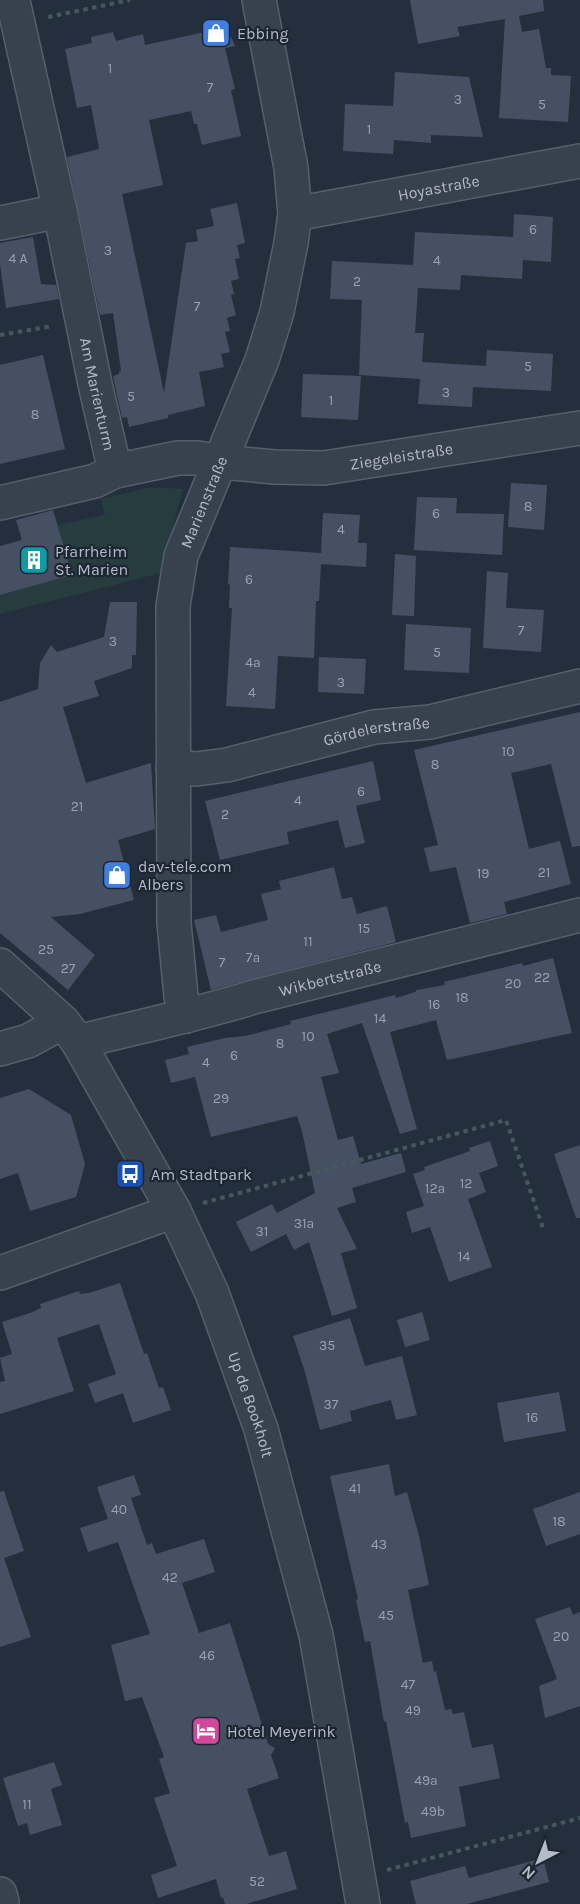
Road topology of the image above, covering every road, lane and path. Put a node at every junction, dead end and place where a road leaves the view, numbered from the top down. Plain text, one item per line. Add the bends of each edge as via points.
1 (130, 0) edge
2 (259, 0) edge
3 (12, 7) edge
4 (580, 161) edge
5 (60, 211) junction
6 (295, 214) junction
7 (0, 223) edge
8 (84, 321) junction
9 (0, 336) edge
10 (580, 428) edge
11 (221, 462) junction
12 (114, 471) junction
13 (0, 503) edge
14 (580, 686) edge
15 (173, 767) junction
16 (580, 915) edge
17 (0, 965) edge
18 (186, 1016) junction
19 (70, 1032) junction
20 (0, 1049) edge
21 (174, 1211) junction
22 (544, 1231) dead end
23 (0, 1272) edge
24 (580, 1818) edge
25 (362, 1891) edge

1 - 3 path
2 - 6 street, Marienstraße via 291,168
3 - 5 street, Am Marienturm
4 - 6 street, Hoyastraße
5 - 7 street
5 - 8 street, Am Marienturm
6 - 11 street, Marienstraße via 277,312
8 - 9 path
8 - 12 street, Am Marienturm
10 - 11 street, Ziegeleistraße via 324,468
11 - 12 street, Am Marienturm via 178,458
11 - 15 street, Marienstraße via 181,556 176,586
12 - 13 street via 95,481
14 - 15 street, Gördelerstraße via 430,722 374,727 227,765
15 - 18 street, Marienstraße via 174,923
16 - 18 street, Wikbertstraße
17 - 19 street, Up de Bookholt
18 - 19 street, Wikbertstraße
19 - 20 street, Wikbertstraße
19 - 21 street, Up de Bookholt
21 - 22 path via 506,1120
21 - 23 street
21 - 25 street, Up de Bookholt via 212,1293 261,1429 316,1635
24 - 25 path

